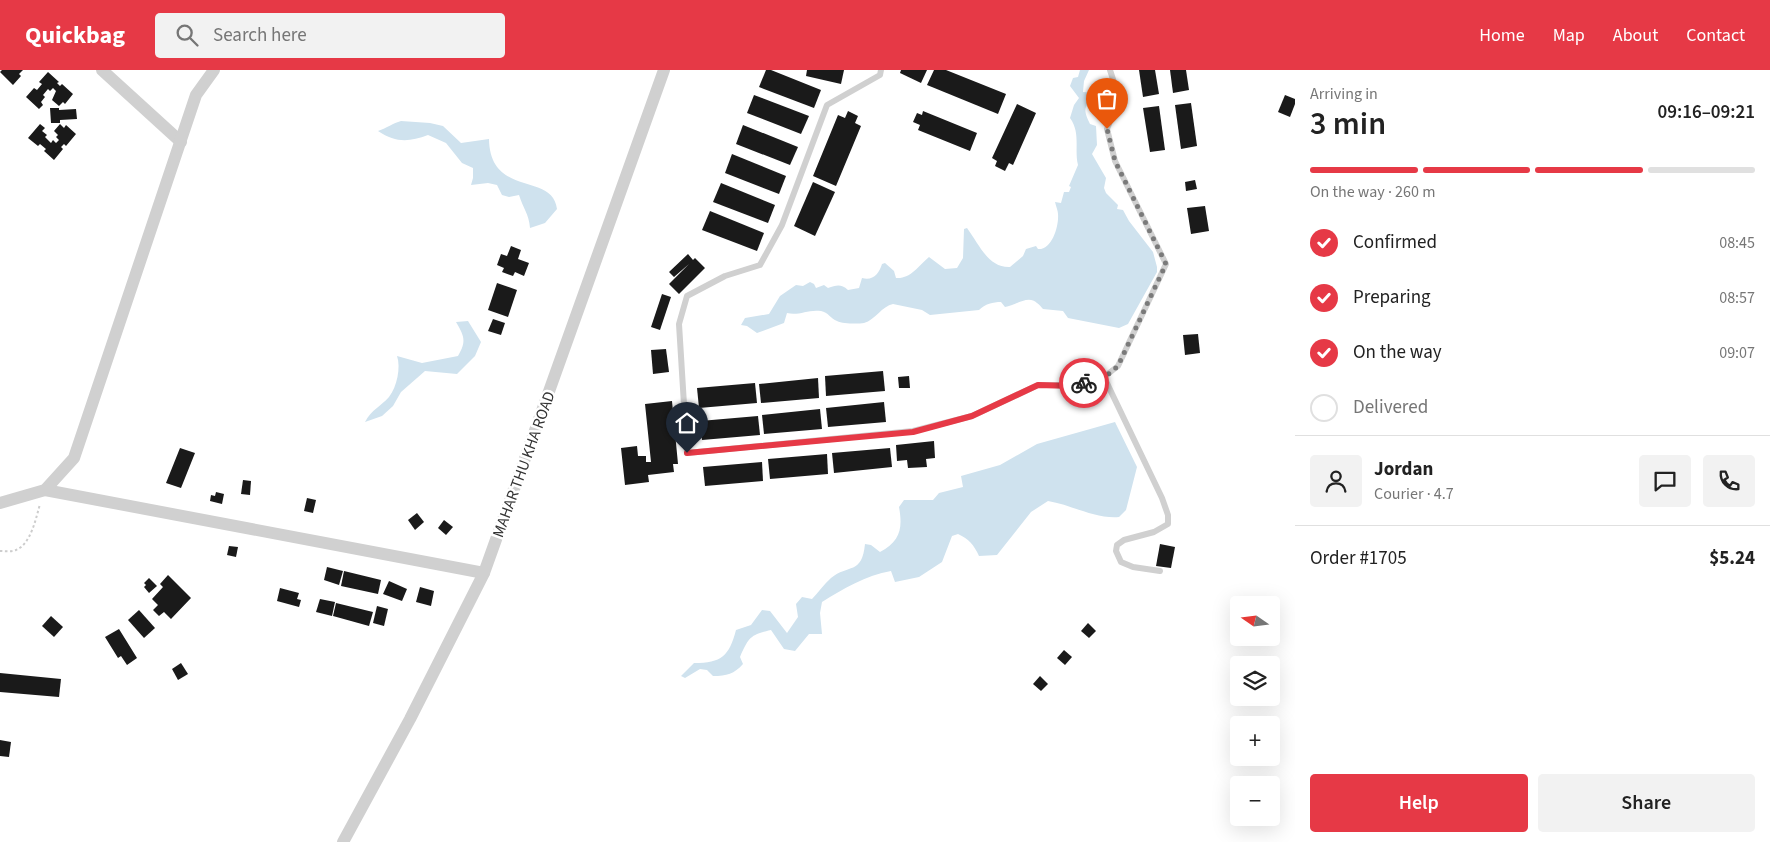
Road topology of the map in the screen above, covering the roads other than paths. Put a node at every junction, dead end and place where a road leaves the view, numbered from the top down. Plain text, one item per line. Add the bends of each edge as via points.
1 (102, 70) edge
2 (214, 70) edge
3 (664, 70) edge
4 (881, 70) edge
5 (1110, 70) edge
6 (181, 142) junction
7 (1104, 378) junction
8 (45, 490) junction
9 (0, 503) edge
10 (1160, 571) dead end
11 (484, 573) junction
12 (347, 839) edge

1 - 6 street
2 - 6 street via 196,96
3 - 11 street, MAHAR THU KHA ROAD
4 - 7 lane via 880,75 827,105 782,225 760,264 725,276 687,296 679,324 687,453 913,432 972,416 1038,385 1073,386
5 - 7 lane via 1119,98 1107,129 1115,161 1166,264 1118,366
6 - 8 street via 74,458
7 - 10 lane via 1168,515 1168,524 1154,532 1124,540 1116,551 1121,562
8 - 9 street
8 - 11 street
11 - 12 street, MAHAR THU KHA ROAD

